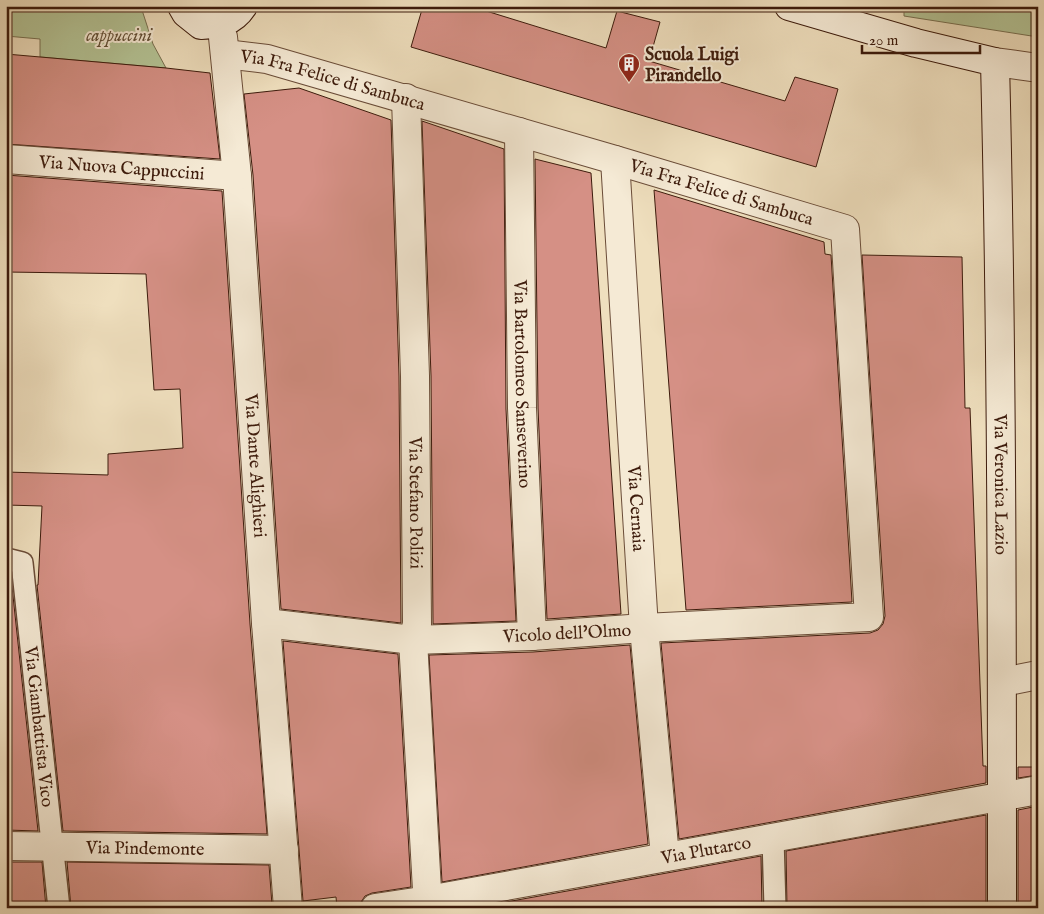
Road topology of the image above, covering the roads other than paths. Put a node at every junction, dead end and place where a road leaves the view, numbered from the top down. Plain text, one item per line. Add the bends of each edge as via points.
1 (182, 6) edge
2 (242, 6) edge
3 (789, 6) edge
4 (222, 24) junction
5 (225, 54) junction
6 (995, 62) junction
7 (1038, 68) edge
8 (406, 98) junction
9 (519, 132) junction
10 (6, 159) edge
11 (615, 160) junction
12 (237, 176) junction
13 (6, 559) edge
14 (869, 617) joint
15 (266, 624) junction
16 (644, 628) junction
17 (532, 636) junction
18 (413, 640) junction
19 (1038, 675) edge
20 (1003, 682) junction
21 (1038, 790) edge
22 (1002, 795) junction
23 (773, 838) junction
24 (6, 846) edge
25 (53, 847) junction
26 (284, 850) junction
27 (665, 857) junction
28 (428, 904) edge
29 (59, 908) edge
30 (288, 908) edge
31 (375, 908) edge
32 (775, 908) edge
33 (1002, 908) edge

1 - 4 street via 201,25
2 - 4 street via 238,13
3 - 6 street
4 - 5 street, Via Dante Alighieri
5 - 8 street, Via Fra Felice di Sambuca via 267,59
5 - 12 street, Via Dante Alighieri
6 - 7 street
6 - 20 street, Via Veronica Lazio via 1000,230
8 - 9 street, Via Fra Felice di Sambuca
8 - 18 street, Via Stefano Polizi via 414,376 417,624
9 - 11 street, Via Fra Felice di Sambuca
9 - 17 street, Via Bartolomeo Sanseverino via 522,408
10 - 12 street, Via Nuova Cappuccini
11 - 14 street, Via Fra Felice di Sambuca via 845,229
11 - 16 street, Via Cernaia
12 - 15 street, Via Dante Alighieri
13 - 25 lane, Via Giambattista Vico via 22,563
14 - 16 street, Vicolo dell'Olmo
15 - 18 street, Vicolo dell'Olmo
15 - 26 street, Via Dante Alighieri
16 - 17 street, Vicolo dell'Olmo
16 - 27 street, Via Cernaia
17 - 18 street, Vicolo dell'Olmo
18 - 28 street, Via Stefano Polizi
19 - 20 street
20 - 22 street, Via Veronica Lazio
21 - 22 street, Via Plutarco
22 - 23 street, Via Plutarco
22 - 33 street, Via Veronica Lazio
23 - 27 street, Via Plutarco
23 - 32 lane
24 - 25 street, Via Pindemonte
25 - 26 street, Via Pindemonte
25 - 29 lane, Via Giambattista Vico
26 - 30 street, Via Dante Alighieri
27 - 28 street, Via Plutarco
28 - 31 street, Via Plutarco

